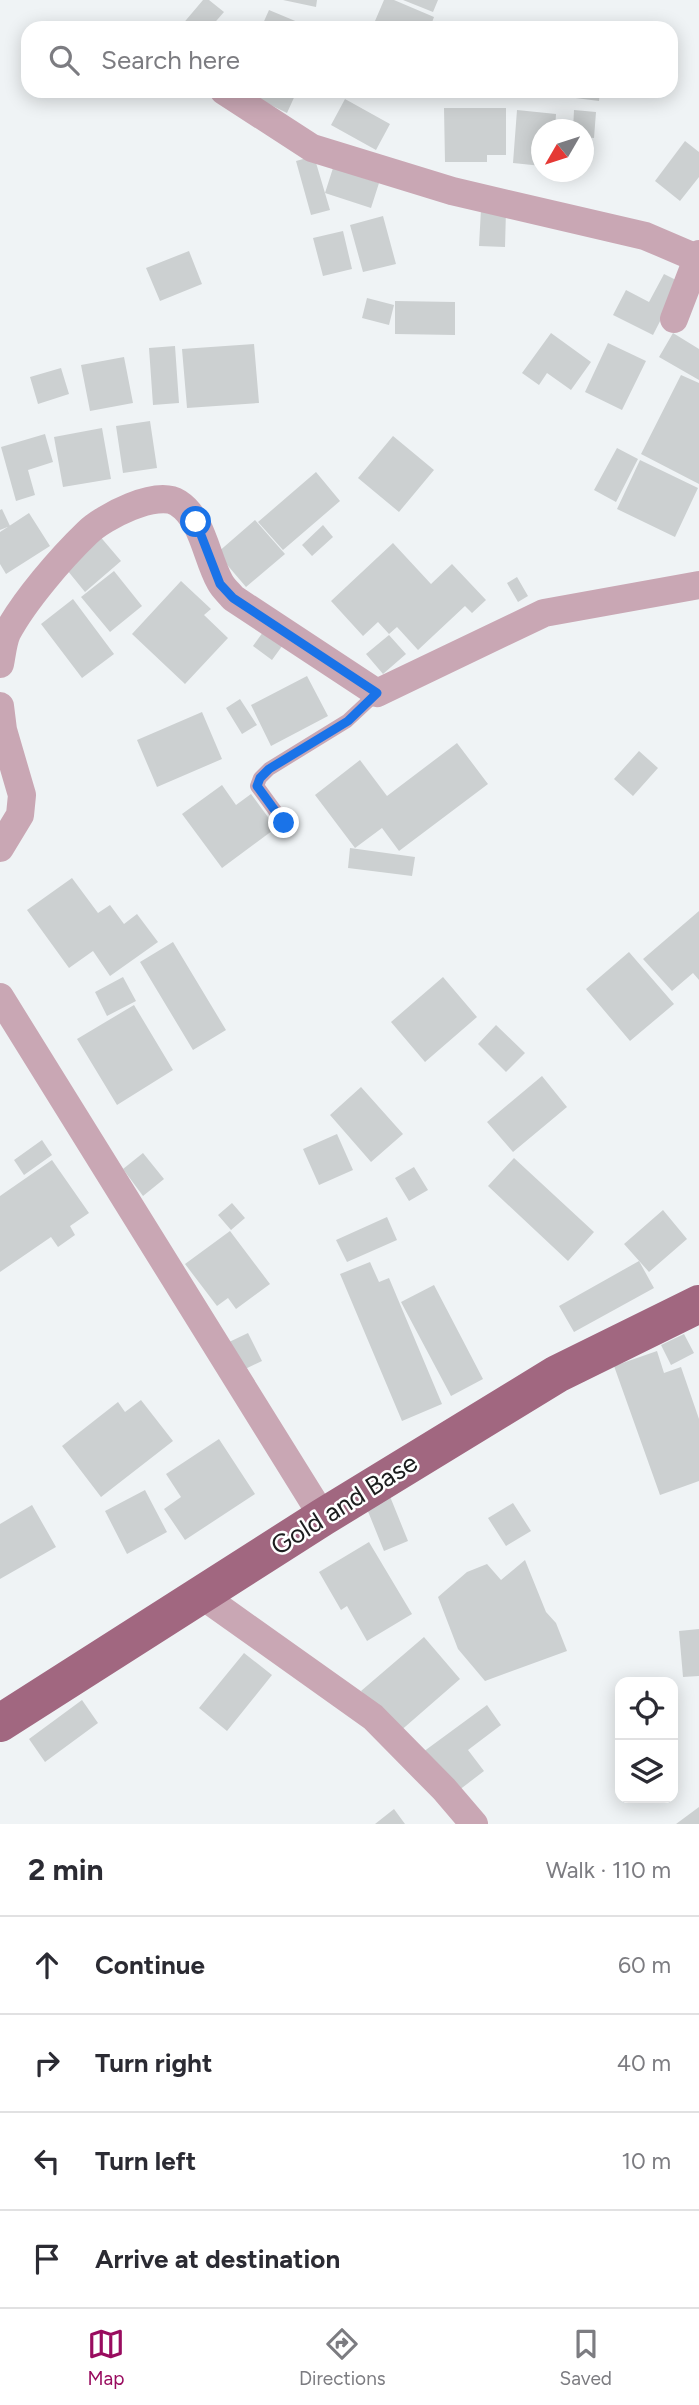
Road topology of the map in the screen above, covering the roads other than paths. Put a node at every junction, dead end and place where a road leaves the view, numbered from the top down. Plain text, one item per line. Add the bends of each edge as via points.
1 (235, 98) edge
2 (698, 257) edge
3 (674, 319) dead end
4 (699, 585) edge
5 (0, 664) edge
6 (377, 693) junction
7 (0, 706) edge
8 (284, 823) dead end
9 (0, 848) edge
10 (0, 997) edge
11 (699, 1304) edge
12 (323, 1517) junction
13 (201, 1594) junction
14 (0, 1723) edge
15 (474, 1824) edge

1 - 2 street via 312,148 452,191 645,236
2 - 3 street
4 - 6 street via 544,614
5 - 6 street via 6,636 18,617 89,531 139,502 166,497 180,504 196,522 220,584 233,598
6 - 8 lane via 348,721 260,778 257,786
7 - 9 street via 22,794 20,815
10 - 12 street
11 - 12 main road, Gold and Base via 557,1374
12 - 13 main road, Gold and Base
13 - 14 main road, Gold and Base
13 - 15 street via 373,1717

